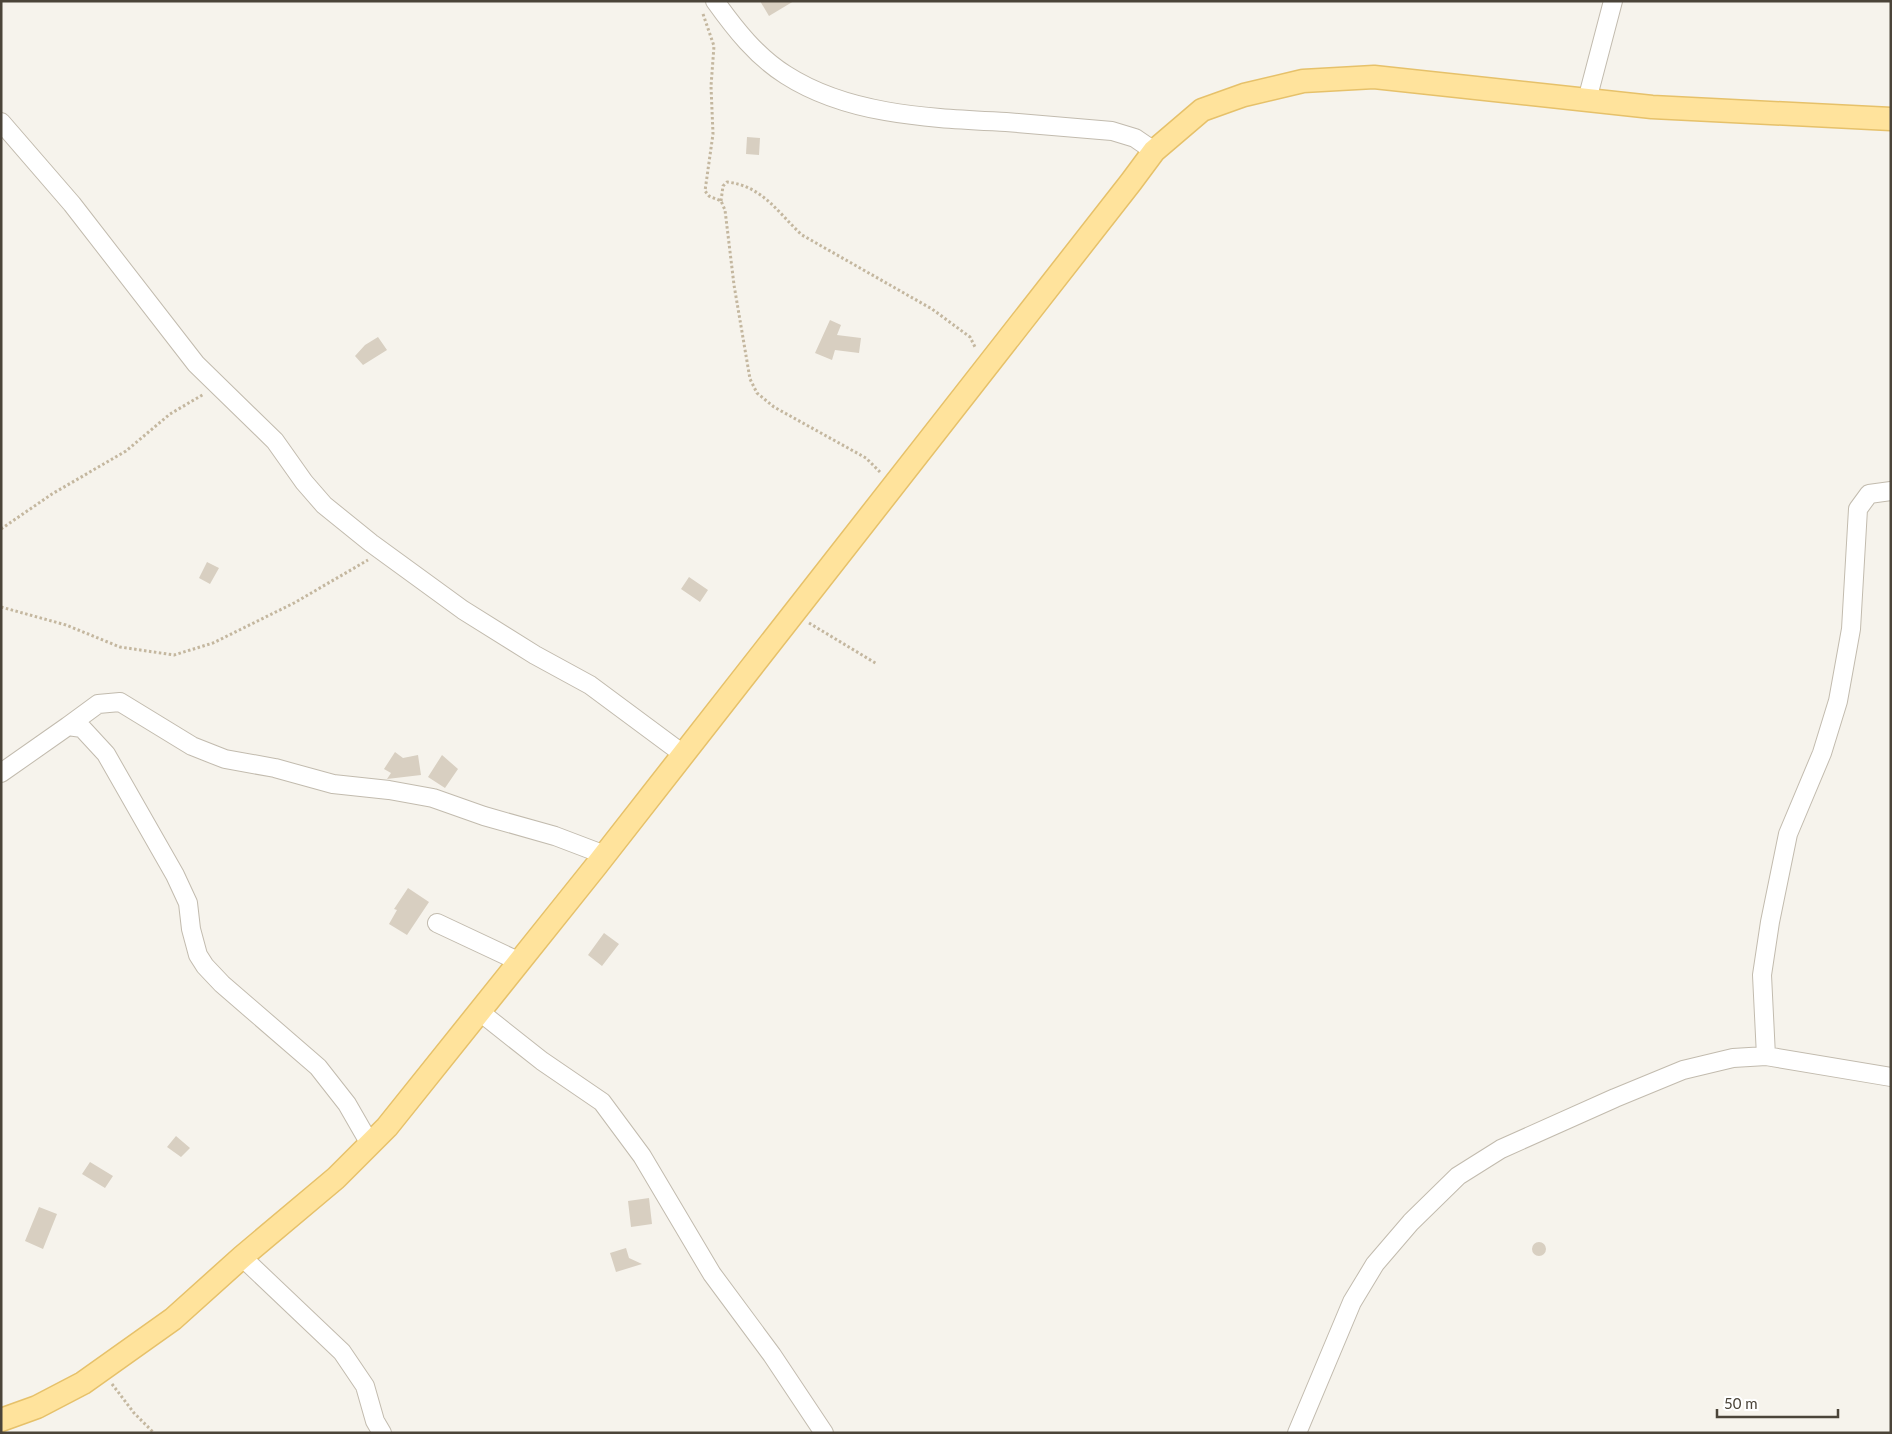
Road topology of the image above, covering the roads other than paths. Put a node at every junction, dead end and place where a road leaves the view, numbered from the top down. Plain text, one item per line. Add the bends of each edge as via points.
1 (1612, 1) edge
2 (708, 3) edge
3 (1587, 100) junction
4 (1891, 119) edge
5 (1, 122) edge
6 (1154, 151) junction
7 (1891, 491) edge
8 (68, 726) junction
9 (683, 754) junction
10 (1, 772) edge
11 (605, 854) junction
12 (437, 923) dead end
13 (520, 962) junction
14 (480, 1012) junction
15 (1766, 1056) junction
16 (1891, 1077) edge
17 (370, 1144) junction
18 (242, 1257) junction
19 (1, 1420) edge
20 (382, 1433) edge
21 (824, 1433) edge
22 (1297, 1433) edge

1 - 3 street
2 - 6 street via 766,61 816,91 866,107 926,117 1112,131 1136,138
3 - 4 main road via 1652,107
3 - 6 main road via 1374,77 1304,81 1244,95 1202,110
5 - 9 street via 72,204 196,364 275,441 324,505 463,610 590,685
6 - 9 main road
7 - 15 street via 1869,494 1858,509 1851,628 1838,701 1822,753 1788,834 1770,922 1762,975
8 - 10 street
8 - 11 street via 98,704 120,702 192,746 225,759 275,768 333,784 433,798
8 - 17 street via 82,728 106,754 175,875 188,903 198,955 222,984 318,1067 347,1104
9 - 11 main road
11 - 13 main road
12 - 13 street
13 - 14 main road
14 - 17 main road
14 - 21 street via 542,1061 602,1102 642,1156 712,1274
15 - 16 street
15 - 22 street via 1733,1058 1683,1070 1500,1149 1458,1176 1411,1222 1375,1264 1344,1320
17 - 18 main road via 336,1178
18 - 19 main road via 173,1319 102,1371 37,1407
18 - 20 street via 342,1352 365,1386 375,1421

